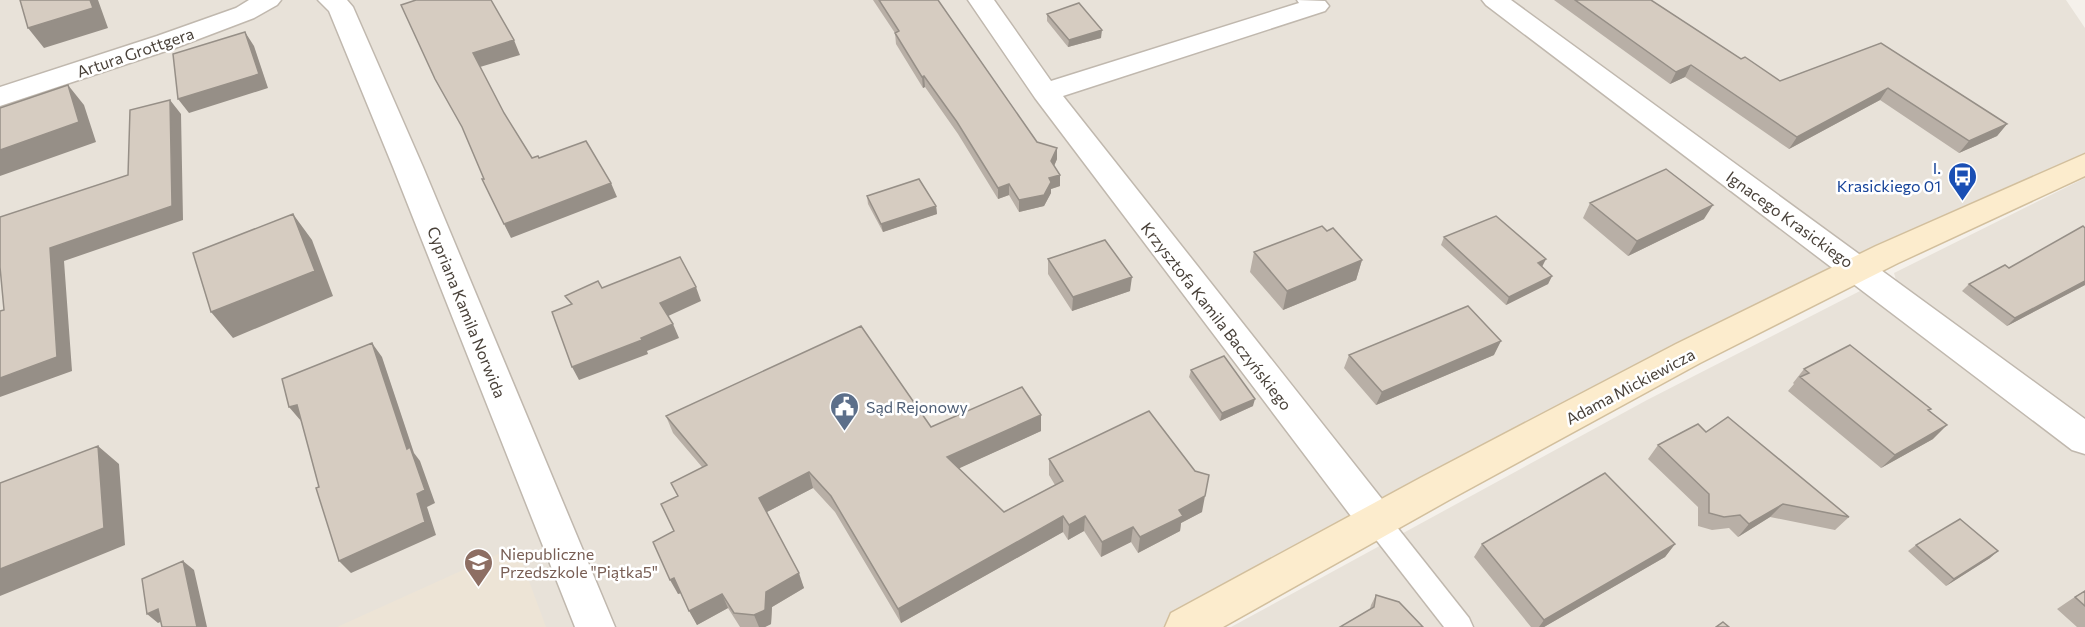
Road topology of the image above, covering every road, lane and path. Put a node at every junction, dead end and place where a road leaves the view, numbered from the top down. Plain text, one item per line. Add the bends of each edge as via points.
1 (268, 0) edge
2 (332, 0) edge
3 (981, 0) edge
4 (1310, 0) edge
5 (1495, 0) edge
6 (1045, 92) junction
7 (0, 97) edge
8 (2085, 164) edge
9 (1857, 269) junction
10 (2085, 439) edge
11 (1376, 520) junction
12 (595, 627) edge
13 (1185, 627) edge
14 (1460, 627) edge

1 - 7 street, Artura Grottgera via 176,39
2 - 12 street, Cypriana Kamila Norwida via 339,8 408,167
3 - 6 street, Krzysztofa Kamila Baczyńskiego
4 - 6 street via 1316,6
5 - 9 street, Ignacego Krasickiego
6 - 11 street, Krzysztofa Kamila Baczyńskiego
8 - 9 street, Adama Mickiewicza
9 - 10 street, Ignacego Krasickiego
9 - 11 street, Adama Mickiewicza
11 - 13 street, Adama Mickiewicza
11 - 14 lane, Krzysztofa Kamila Baczyńskiego

